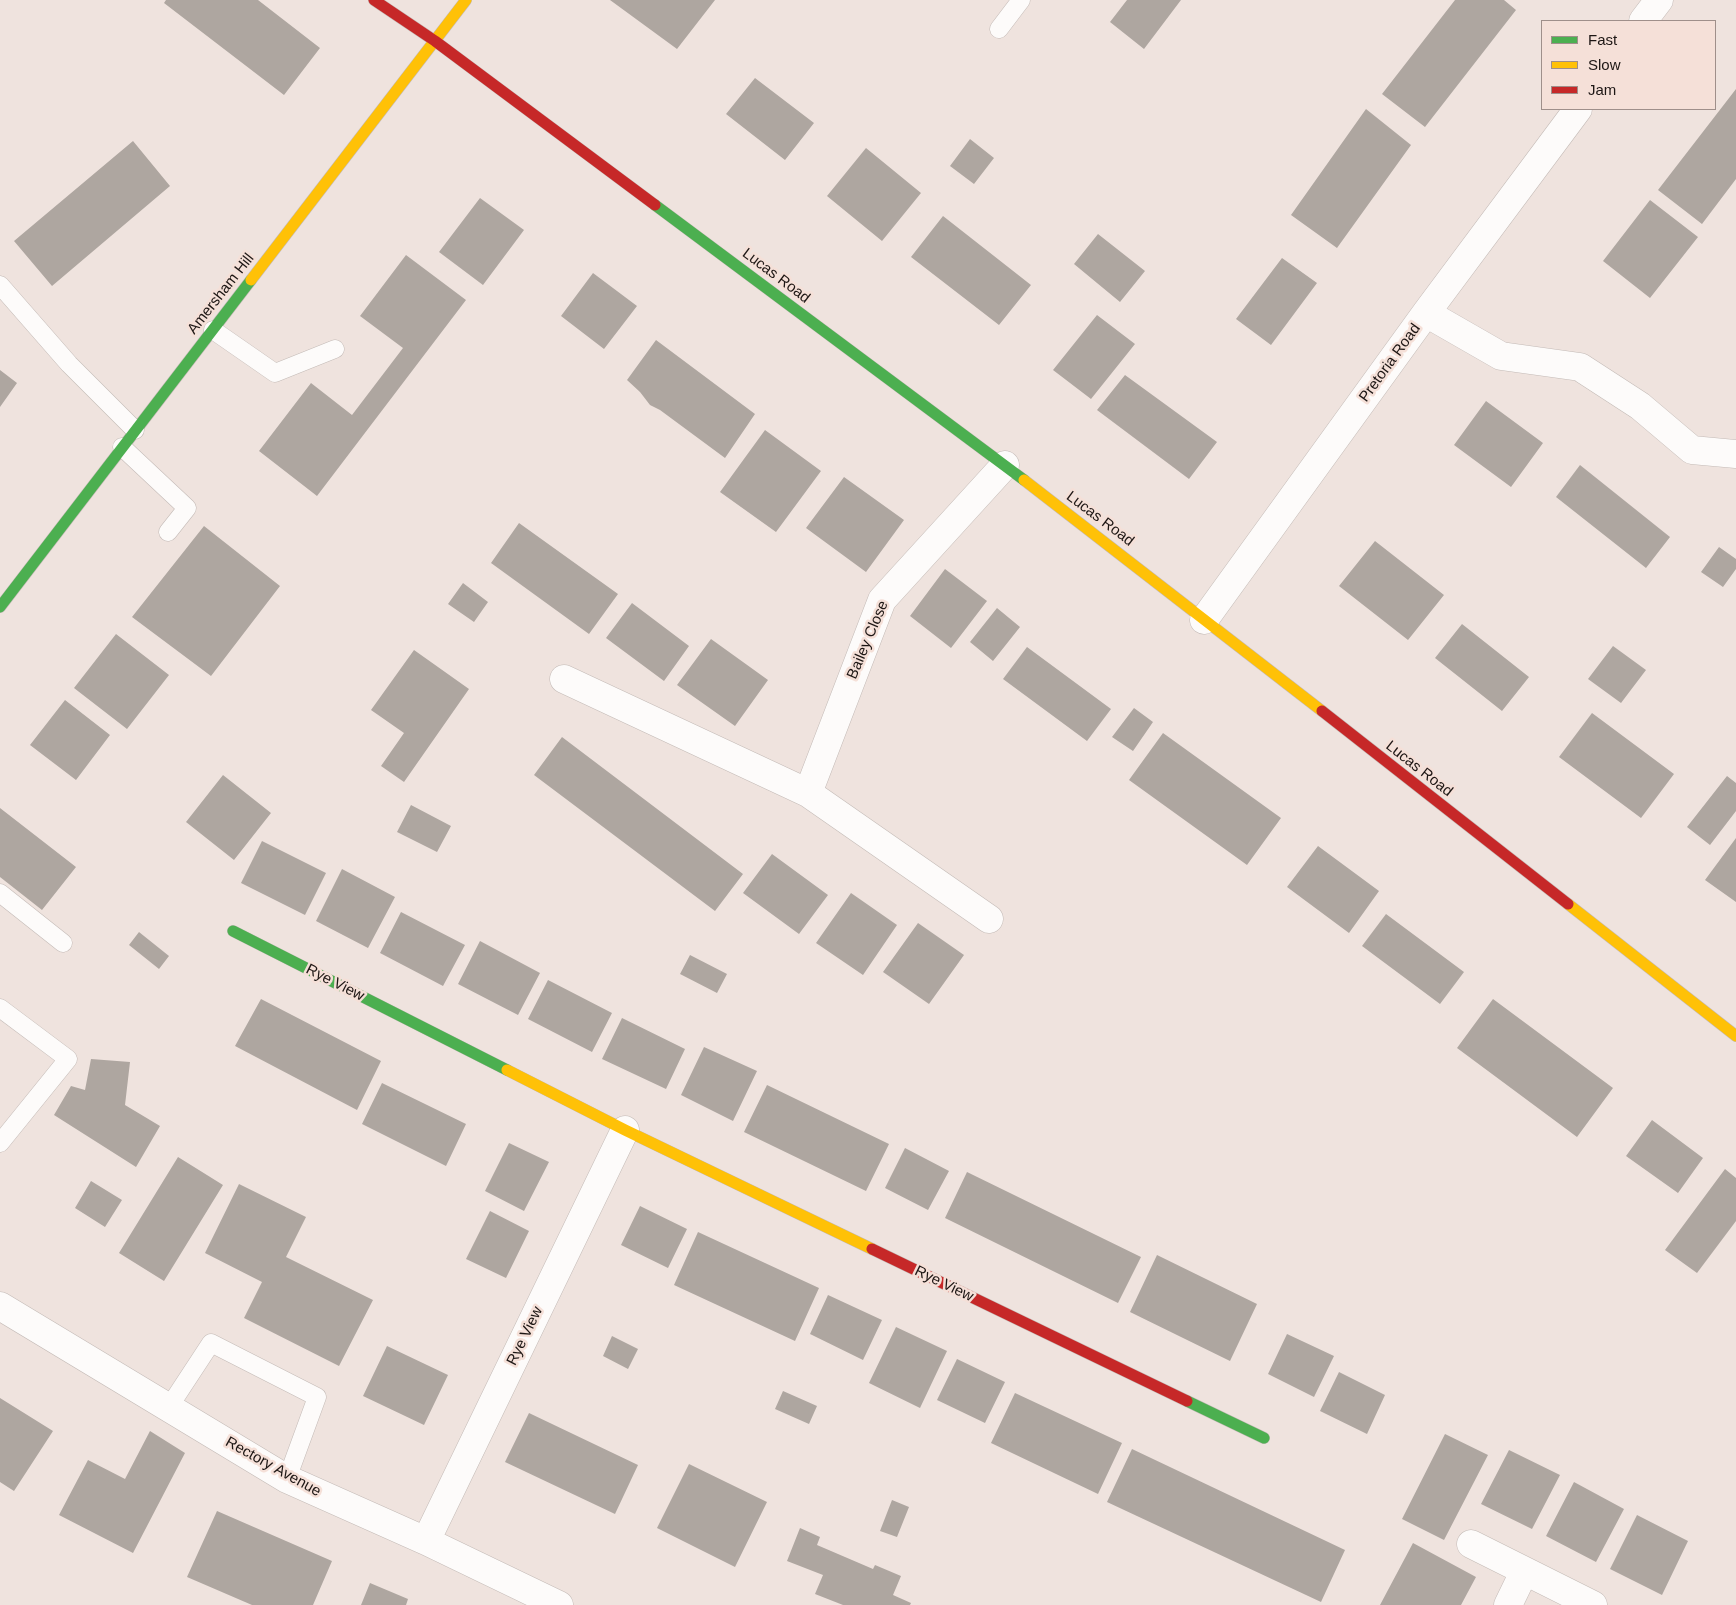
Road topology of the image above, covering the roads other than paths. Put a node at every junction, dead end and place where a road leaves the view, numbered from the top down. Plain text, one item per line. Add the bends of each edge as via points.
1 (374, 0) edge
2 (466, 0) edge
3 (1021, 0) edge
4 (1659, 0) edge
5 (1644, 20) edge
6 (999, 29) dead end
7 (436, 40) junction
8 (1577, 110) edge
9 (0, 285) edge
10 (1426, 313) junction
11 (213, 330) junction
12 (335, 349) dead end
13 (135, 430) junction
14 (122, 447) junction
15 (1736, 454) edge
16 (1005, 465) junction
17 (168, 532) dead end
18 (0, 607) edge
19 (1204, 620) junction
20 (564, 679) dead end
21 (808, 793) junction
22 (0, 893) edge
23 (990, 919) dead end
24 (233, 931) dead end
25 (63, 943) dead end
26 (0, 1008) edge
27 (1736, 1036) edge
28 (625, 1130) junction
29 (0, 1143) edge
30 (0, 1306) edge
31 (169, 1407) junction
32 (1264, 1438) dead end
33 (287, 1479) junction
34 (426, 1541) junction
35 (1470, 1544) dead end
36 (1524, 1572) junction
37 (559, 1605) edge
38 (1508, 1605) edge
39 (1593, 1605) edge

1 - 7 street, Lucas Road
2 - 7 street, Amersham Hill
3 - 6 lane
4 - 5 street
7 - 11 street, Amersham Hill
7 - 16 street, Lucas Road
8 - 10 street, Pretoria Road
9 - 13 lane via 69,364
10 - 15 street via 1501,356 1580,367 1640,406 1692,450
10 - 19 street, Pretoria Road
11 - 12 lane via 275,374
11 - 13 street, Amersham Hill
13 - 14 street, Amersham Hill
14 - 17 lane via 187,508
14 - 18 street, Amersham Hill
16 - 19 street, Lucas Road
16 - 21 street, Bailey Close via 882,600
19 - 27 street, Lucas Road
20 - 21 street
21 - 23 street
22 - 25 lane
24 - 28 street, Rye View
26 - 29 lane via 68,1059
28 - 32 street, Rye View
28 - 34 street, Rye View
30 - 31 street, Rectory Avenue
31 - 33 street, Rectory Avenue
31 - 33 lane via 211,1343 317,1397
33 - 34 street, Rectory Avenue
34 - 37 street, Rectory Avenue
35 - 36 street
36 - 38 street
36 - 39 street

